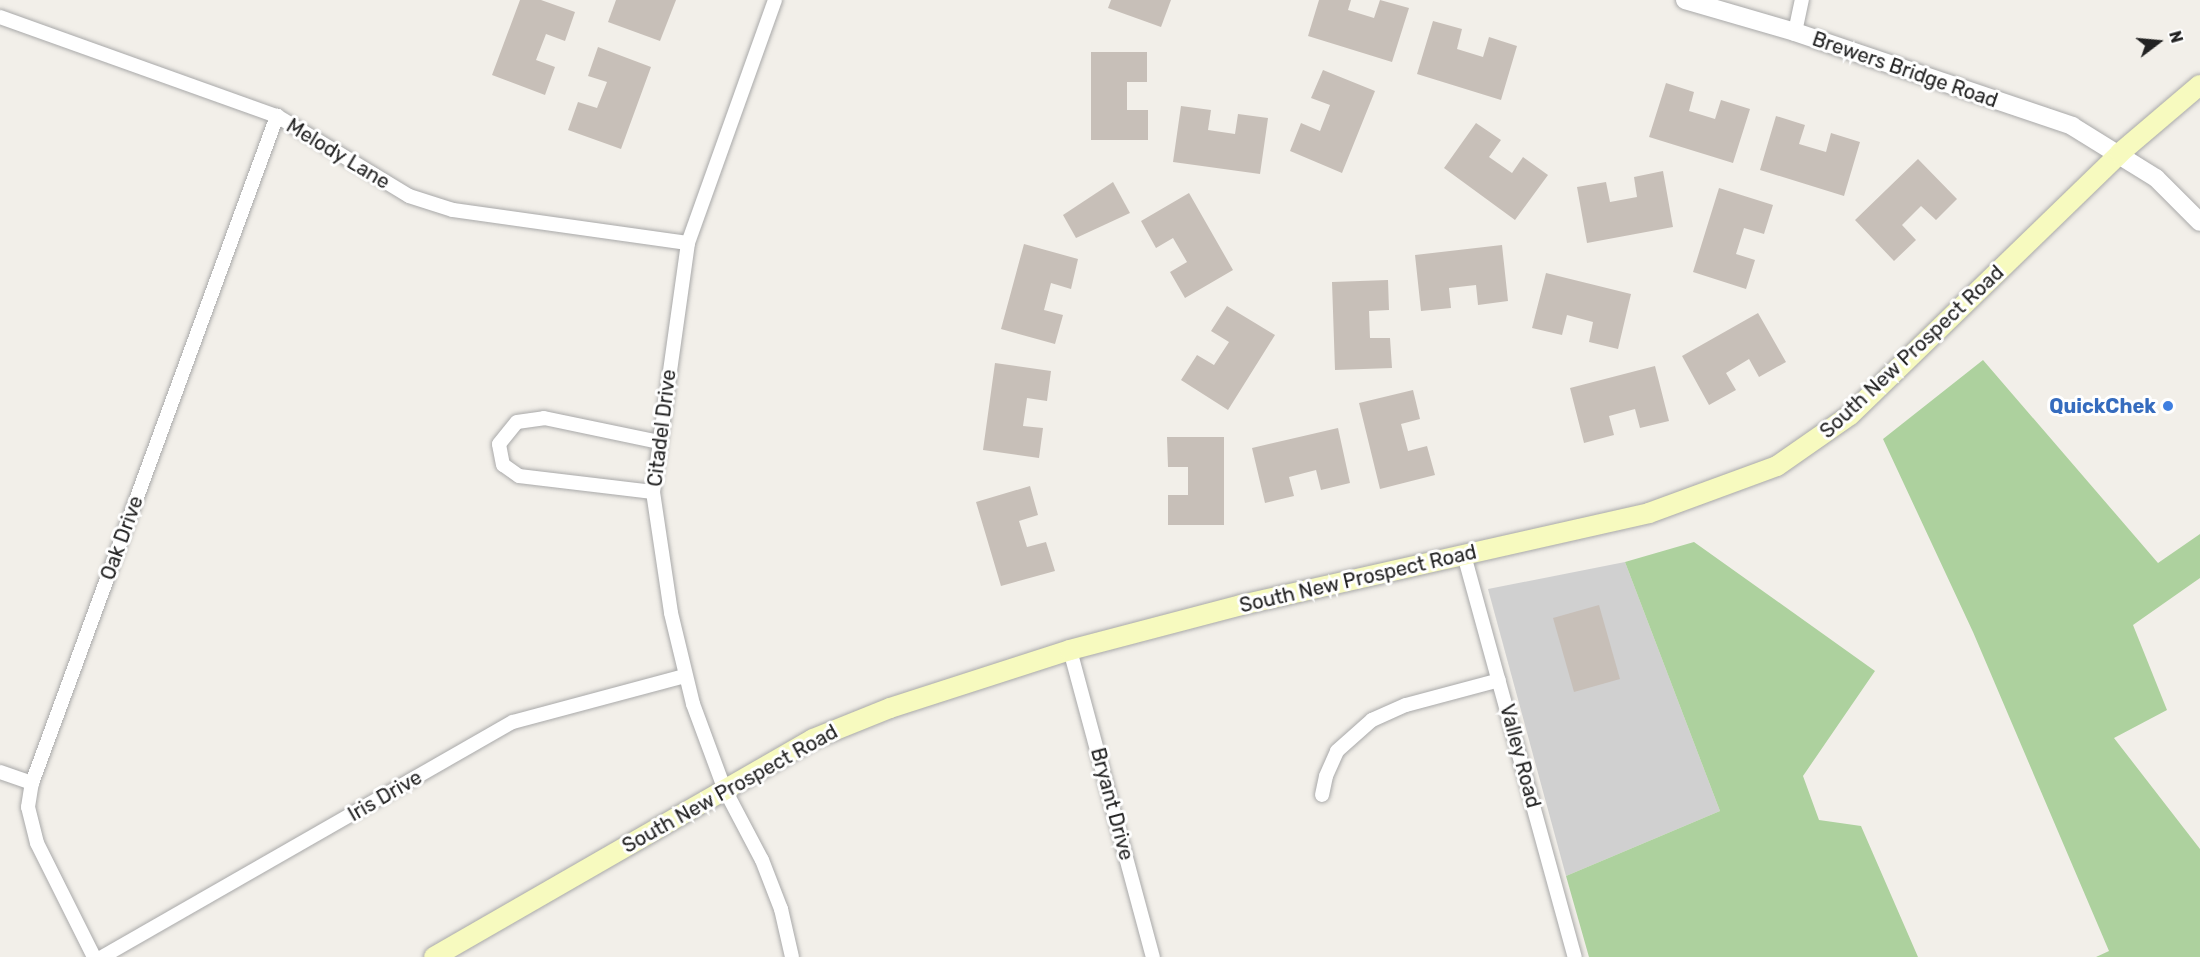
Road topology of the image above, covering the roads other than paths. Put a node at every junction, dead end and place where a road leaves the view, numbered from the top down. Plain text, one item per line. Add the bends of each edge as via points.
1 (776, 0) edge
2 (1685, 0) edge
3 (1802, 0) edge
4 (0, 17) edge
5 (1795, 32) junction
6 (2200, 85) edge
7 (277, 116) junction
8 (2120, 153) junction
9 (2200, 222) edge
10 (688, 243) junction
11 (659, 442) junction
12 (653, 492) junction
13 (1464, 555) junction
14 (1070, 650) junction
15 (685, 676) junction
16 (1499, 680) junction
17 (0, 772) edge
18 (32, 783) junction
19 (724, 788) junction
20 (1322, 795) dead end
21 (94, 957) edge
22 (102, 957) edge
23 (434, 957) edge
24 (792, 957) edge
25 (1154, 957) edge
26 (1575, 957) edge

1 - 10 street, Citadel Drive
2 - 5 street, Brewers Bridge Road
3 - 5 street
4 - 7 street, Melody Lane
5 - 8 street, Brewers Bridge Road via 2072,126
6 - 8 main road, South New Prospect Road
7 - 10 street, Melody Lane via 378,180 453,210
7 - 18 street, Oak Drive
8 - 9 street, Brewers Bridge Road via 2156,178
8 - 13 main road, South New Prospect Road via 1922,348 1850,415 1801,452 1744,481 1649,513
10 - 11 street, Citadel Drive
11 - 12 street, Citadel Drive
11 - 12 street via 544,418 517,422 499,444 503,465 519,476
12 - 15 street, Citadel Drive
13 - 14 main road, South New Prospect Road via 1241,605
13 - 16 street, Valley Road
14 - 19 main road, South New Prospect Road via 890,708 824,735
14 - 25 street, Bryant Drive
15 - 19 street, Citadel Drive
15 - 22 street, Iris Drive via 513,722
16 - 20 street via 1406,705 1372,720 1337,751
16 - 26 street, Valley Road
17 - 18 street
18 - 21 street, Oak Drive via 28,807 38,843
19 - 23 main road, South New Prospect Road
19 - 24 street, Citadel Drive via 762,860 781,909

